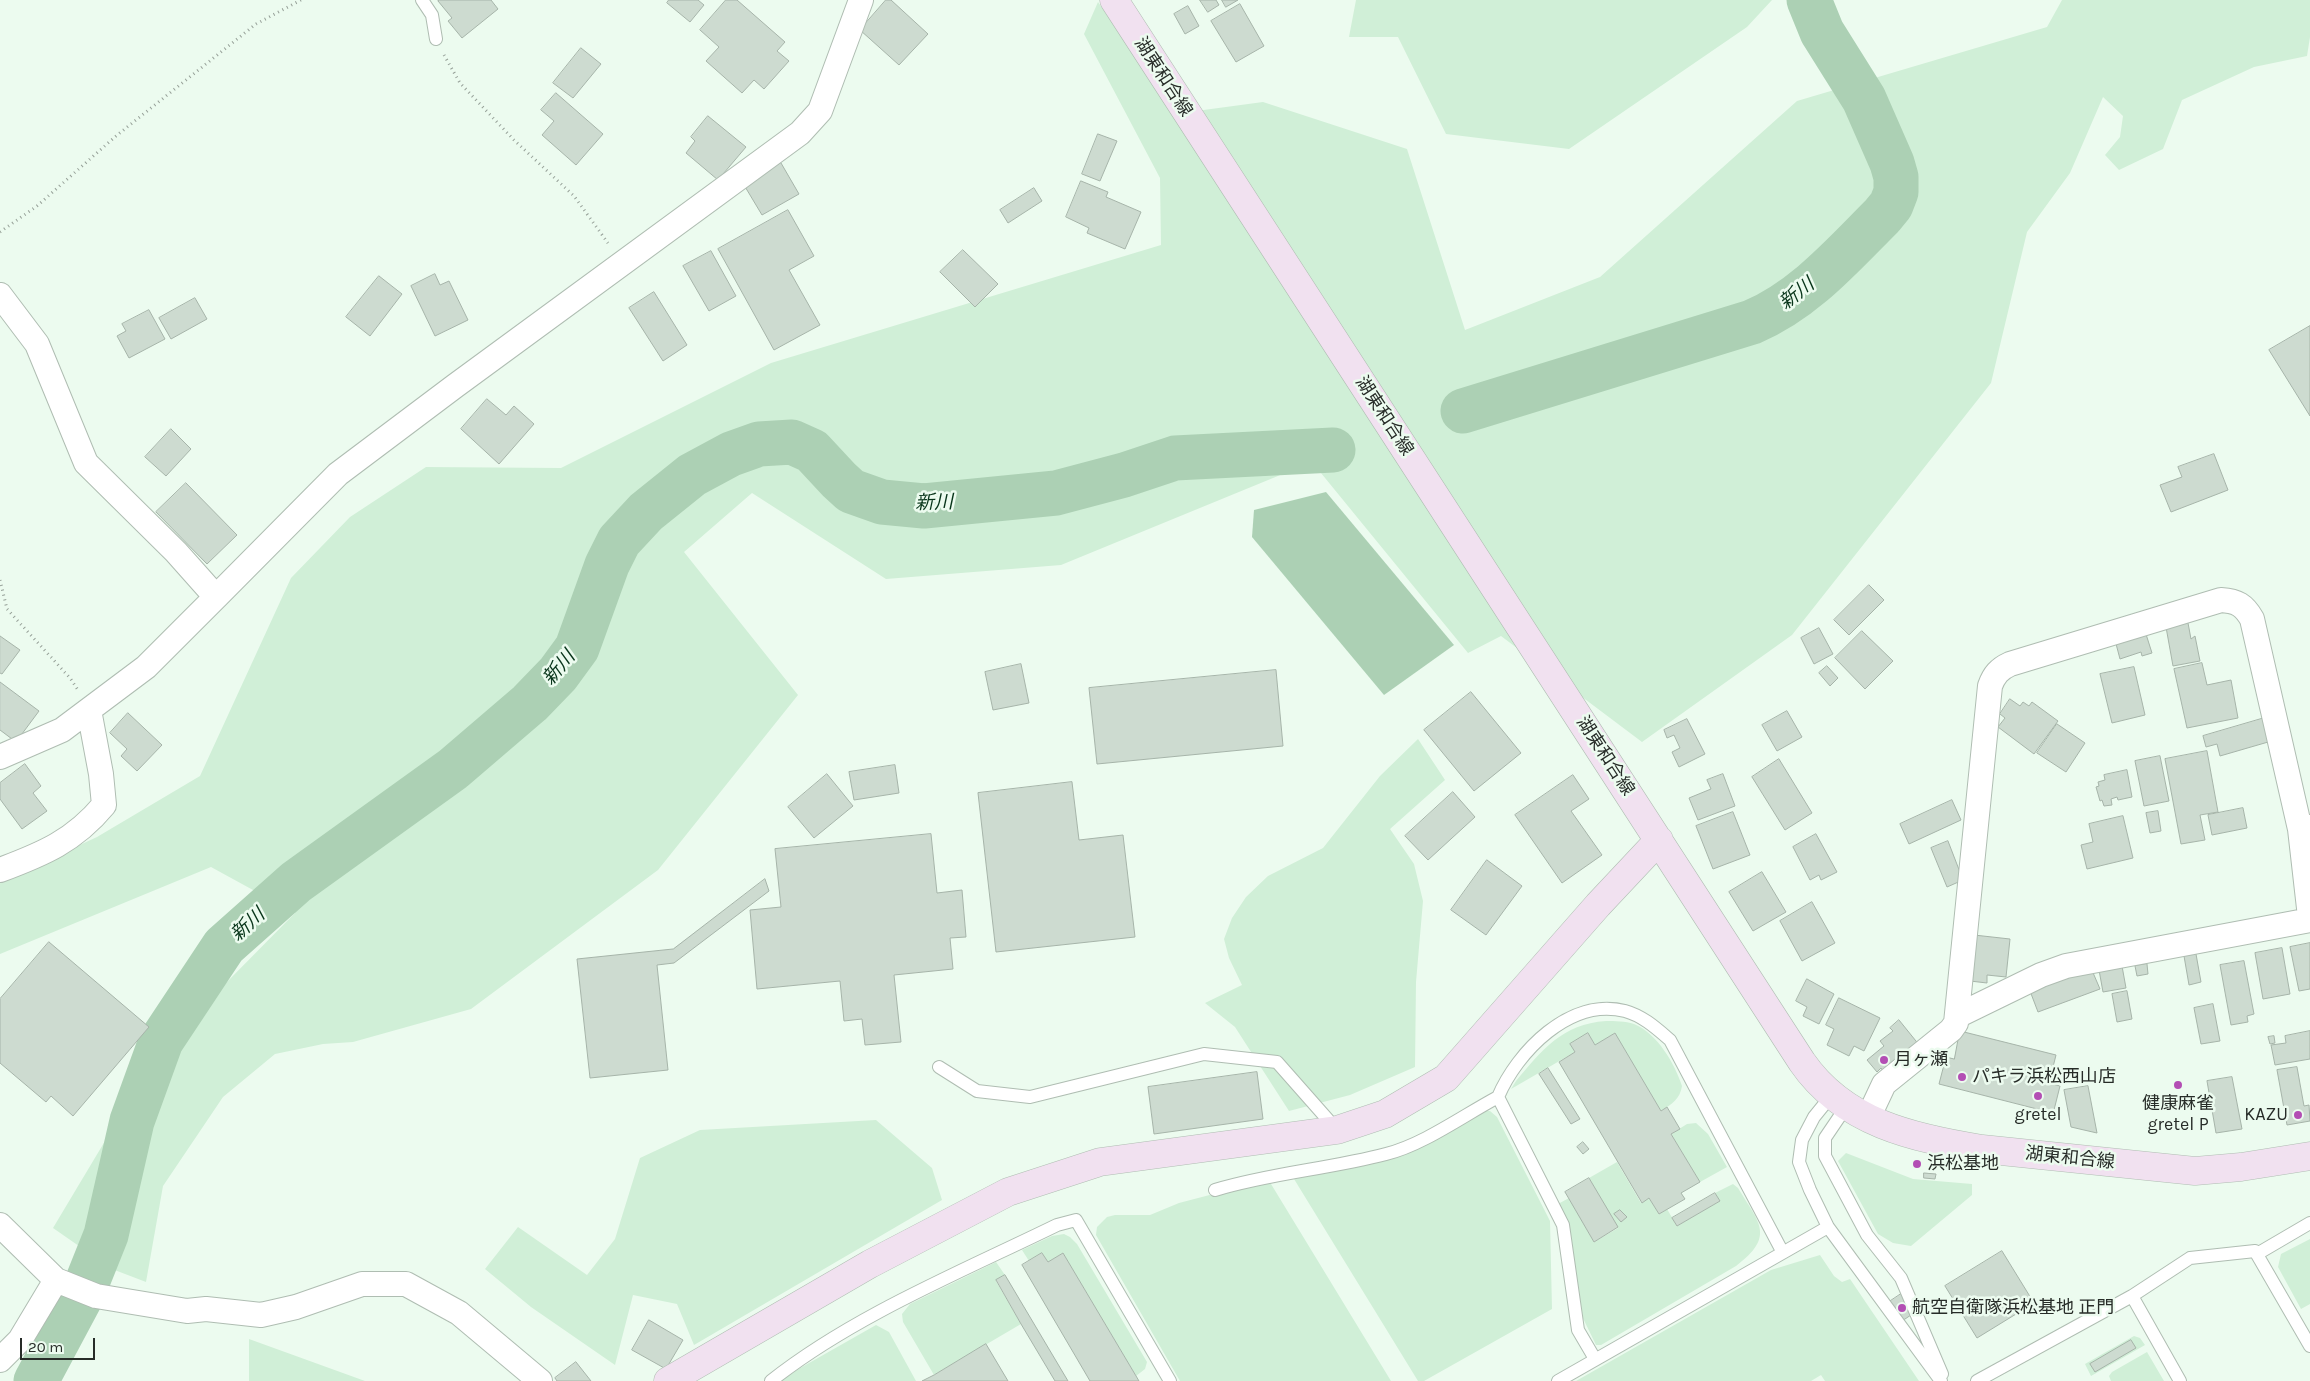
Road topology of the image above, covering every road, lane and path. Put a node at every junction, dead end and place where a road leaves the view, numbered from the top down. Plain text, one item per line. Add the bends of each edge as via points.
1 (301, 0) edge
2 (422, 0) edge
3 (861, 0) edge
4 (1114, 0) edge
5 (436, 38) joint
6 (0, 232) edge
7 (622, 263) junction
8 (0, 295) edge
9 (0, 580) edge
10 (216, 597) junction
11 (89, 710) junction
12 (0, 757) edge
13 (2305, 828) edge
14 (1659, 840) junction
15 (0, 870) edge
16 (2310, 919) edge
17 (1957, 1016) junction
18 (939, 1067) dead end
19 (1498, 1097) junction
20 (1848, 1107) junction
21 (1337, 1130) junction
22 (2310, 1156) edge
23 (1215, 1190) dead end
24 (2310, 1223) edge
25 (0, 1225) edge
26 (1828, 1227) junction
27 (1782, 1251) junction
28 (2257, 1254) junction
29 (60, 1281) junction
30 (2132, 1296) junction
31 (2310, 1346) edge
32 (1595, 1359) junction
33 (0, 1360) edge
34 (540, 1381) edge
35 (668, 1381) edge
36 (771, 1381) edge
37 (1170, 1381) edge
38 (1558, 1381) edge
39 (1941, 1381) edge
40 (1945, 1381) edge
41 (1976, 1381) edge
42 (2180, 1381) edge

1 - 6 path via 256,24 116,136 37,206
2 - 5 lane via 432,15
3 - 7 street via 820,111 800,133
4 - 14 main road, 湖東和合線
5 - 7 path via 460,83 574,196
7 - 10 street via 338,474
8 - 10 street via 37,344 86,463 176,552
9 - 11 path via 7,609 70,678
10 - 11 street via 146,667
11 - 12 street via 62,730
11 - 15 street via 104,806 88,824 60,845
13 - 16 street
13 - 17 street via 2252,619 2245,608 2234,601 2221,600 2001,668 1993,676 1990,686
14 - 20 main road, 湖東和合線 via 1812,1077
14 - 21 main road via 1446,1078 1385,1114
16 - 17 street via 2066,966
17 - 20 street via 1951,1030 1884,1084
18 - 21 lane via 977,1090 1030,1097 1204,1054 1277,1062
19 - 23 lane via 1418,1142 1388,1154 1250,1180
19 - 27 lane via 1504,1081 1521,1057 1543,1034 1567,1020 1594,1010 1609,1010 1624,1011 1650,1022 1670,1040
19 - 32 lane via 1563,1225 1578,1330
20 - 22 main road, 湖東和合線 via 1914,1135 1973,1148 2190,1170 2226,1169
20 - 26 lane via 1814,1117 1802,1140 1799,1162
20 - 40 lane via 1825,1138 1824,1156 1867,1235 1901,1278
21 - 35 main road via 1100,1162 1008,1192 870,1264
24 - 28 lane
25 - 29 street
26 - 27 lane
26 - 39 lane
27 - 32 lane
28 - 30 lane via 2255,1251 2190,1258
28 - 31 lane
29 - 33 street via 20,1340
29 - 34 street via 96,1296 187,1310 261,1315 296,1307 362,1284 406,1284 459,1312
30 - 41 lane
30 - 42 lane
32 - 38 lane
36 - 37 lane via 885,1308 1057,1225 1076,1220

